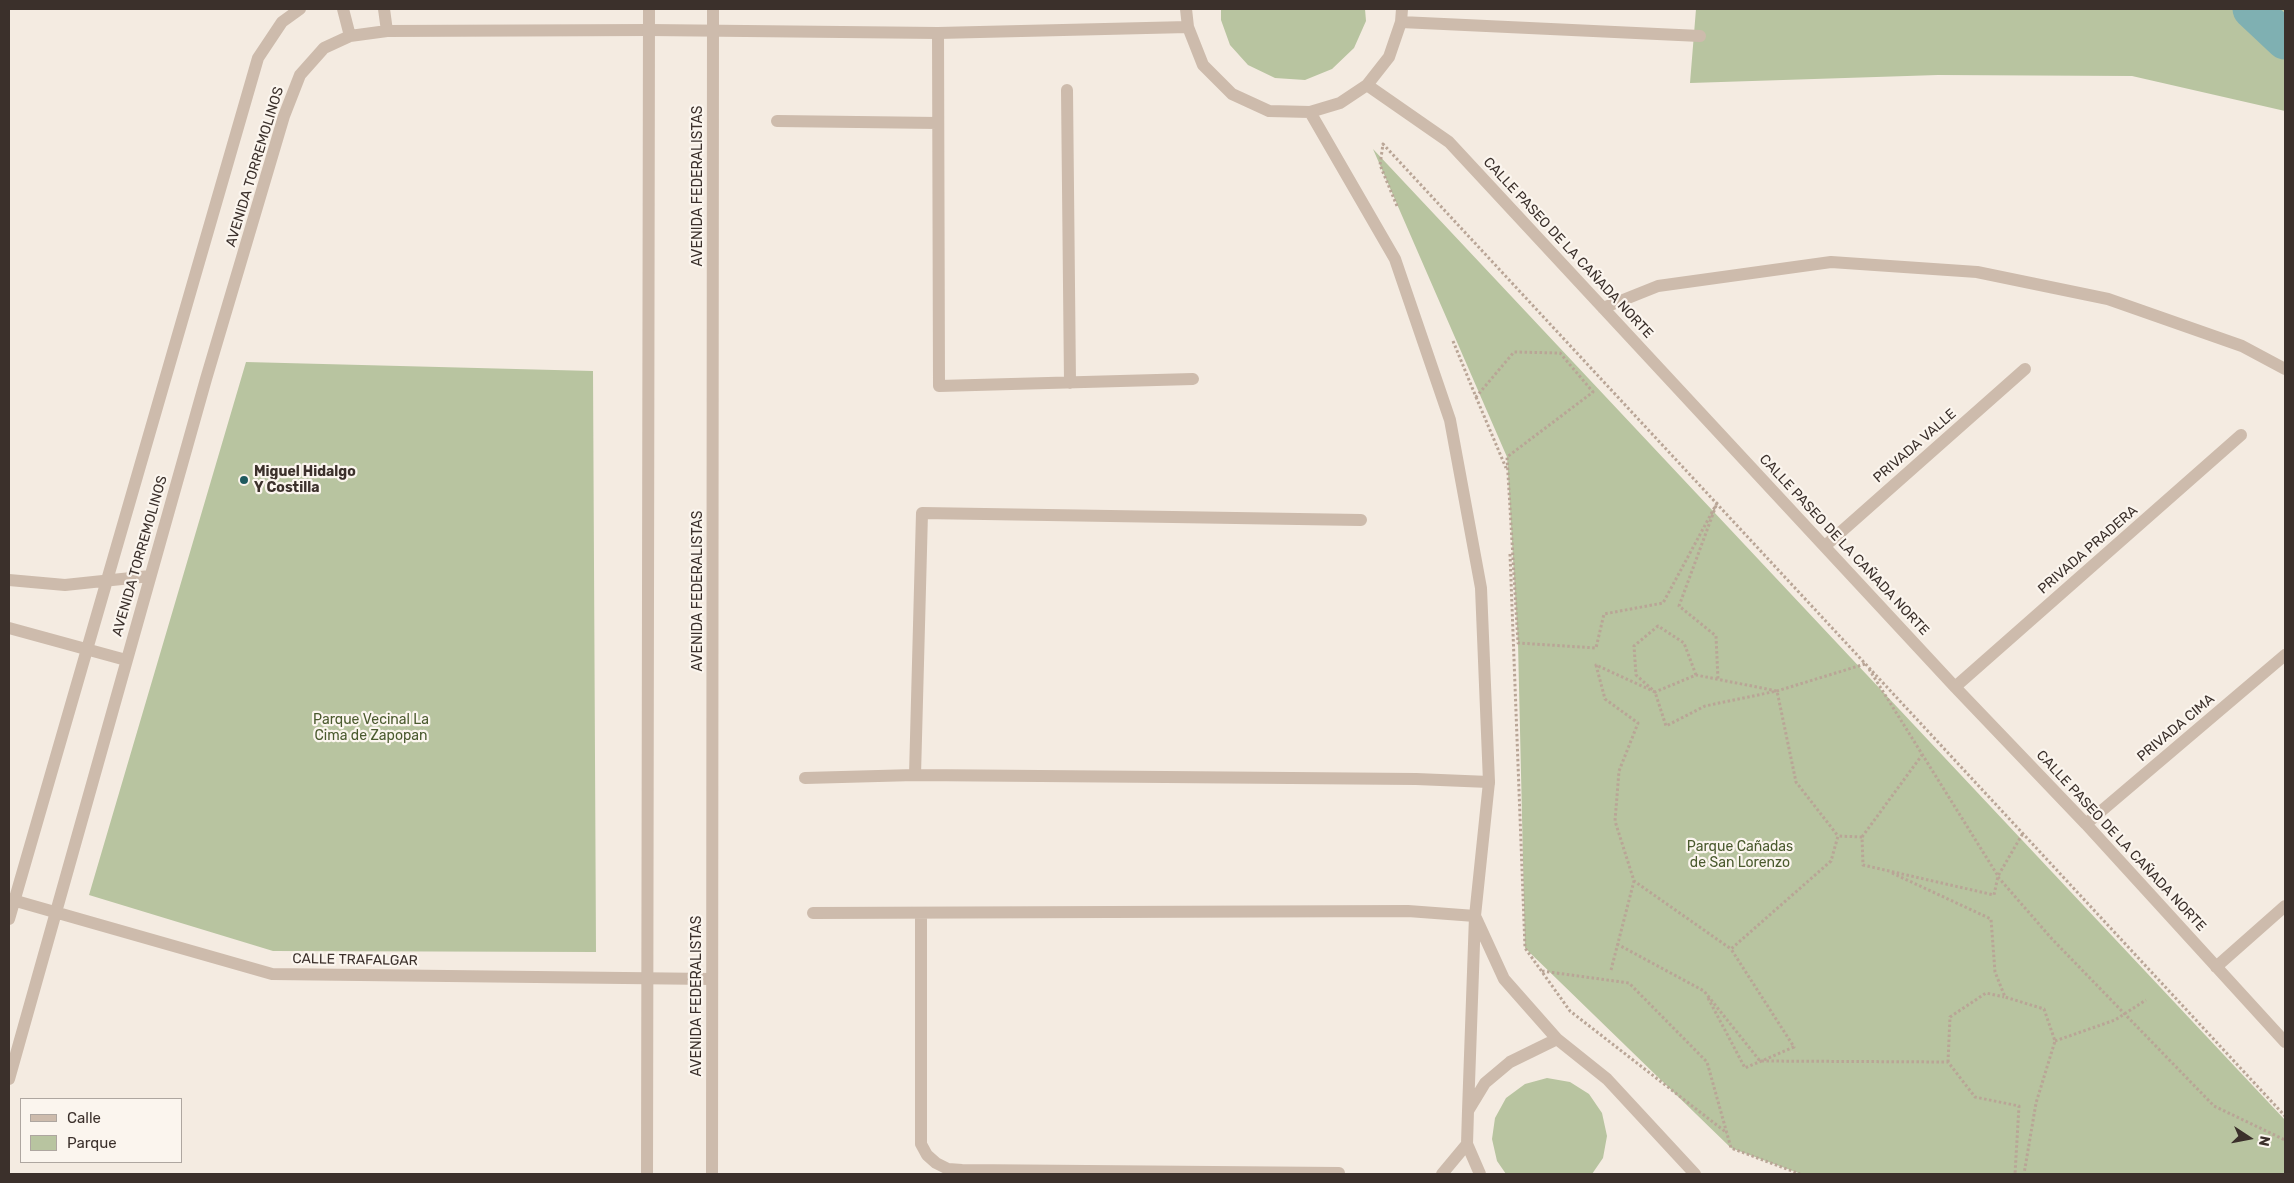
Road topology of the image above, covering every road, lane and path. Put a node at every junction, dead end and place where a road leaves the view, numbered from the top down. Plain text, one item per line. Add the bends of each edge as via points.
1 (300, 9) edge
2 (343, 9) edge
3 (384, 9) edge
4 (649, 9) edge
5 (713, 9) edge
6 (1186, 9) edge
7 (1402, 9) edge
8 (1401, 22) junction
9 (1188, 27) junction
10 (649, 30) junction
11 (387, 31) junction
12 (713, 32) junction
13 (938, 33) junction
14 (350, 36) junction
15 (1700, 36) dead end
16 (1367, 85) junction
17 (1067, 90) dead end
18 (1310, 112) junction
19 (777, 121) dead end
20 (938, 123) junction
21 (1398, 210) dead end
22 (1603, 308) junction
23 (1450, 335) dead end
24 (2025, 369) dead end
25 (2285, 369) edge
26 (1193, 379) dead end
27 (1070, 383) junction
28 (1476, 397) junction
29 (2241, 435) dead end
30 (1507, 470) junction
31 (1717, 503) junction
32 (1362, 520) dead end
33 (1825, 546) junction
34 (150, 576) junction
35 (9, 580) edge
36 (106, 581) junction
37 (9, 628) edge
38 (86, 650) junction
39 (2285, 655) edge
40 (126, 660) junction
41 (1865, 663) junction
42 (1696, 676) junction
43 (1718, 680) junction
44 (1955, 687) junction
45 (1778, 691) junction
46 (1655, 692) junction
47 (1922, 755) junction
48 (915, 775) junction
49 (805, 778) dead end
50 (1489, 782) junction
51 (2086, 824) junction
52 (2023, 834) junction
53 (1838, 836) junction
54 (1862, 836) junction
55 (1884, 870) junction
56 (1998, 876) junction
57 (1634, 881) junction
58 (11, 900) edge
59 (2285, 906) edge
60 (55, 912) junction
61 (813, 913) dead end
62 (920, 914) junction
63 (1475, 916) junction
64 (9, 920) edge
65 (1617, 944) junction
66 (1731, 950) junction
67 (2216, 967) junction
68 (1611, 970) dead end
69 (1541, 971) junction
70 (648, 978) junction
71 (712, 979) junction
72 (1704, 991) junction
73 (2005, 997) junction
74 (2146, 1000) dead end
75 (2124, 1013) junction
76 (1557, 1039) junction
77 (2055, 1041) junction
78 (2285, 1042) edge
79 (1760, 1061) junction
80 (1948, 1062) junction
81 (9, 1079) edge
82 (1468, 1111) junction
83 (2285, 1116) edge
84 (1727, 1133) junction
85 (2285, 1140) edge
86 (1467, 1144) junction
87 (1339, 1172) dead end
88 (647, 1174) edge
89 (712, 1174) edge
90 (1442, 1174) edge
91 (1480, 1174) edge
92 (1695, 1174) edge
93 (1800, 1174) edge
94 (2015, 1174) edge
95 (2024, 1174) edge

1 - 36 street, AVENIDA TORREMOLINOS via 282,22 258,58
2 - 14 street
3 - 11 street
4 - 10 street
5 - 12 street, AVENIDA FEDERALISTAS
6 - 9 street
7 - 8 street
8 - 15 street
8 - 16 street via 1389,56
9 - 13 street, AVENIDA TORREMOLINOS
9 - 18 street via 1203,65 1232,94 1269,111
10 - 11 street, AVENIDA TORREMOLINOS
10 - 12 street, AVENIDA TORREMOLINOS
10 - 70 street
11 - 14 street, AVENIDA TORREMOLINOS
12 - 13 street, AVENIDA TORREMOLINOS
12 - 71 street, AVENIDA FEDERALISTAS
13 - 20 street
14 - 34 street, AVENIDA TORREMOLINOS via 324,48 300,75 284,116
16 - 18 street via 1340,103
16 - 22 street, CALLE PASEO DE LA CAÑADA NORTE via 1449,142
17 - 27 street
18 - 50 street via 1395,259 1450,420 1481,588
19 - 20 street
20 - 27 street via 940,386
21 - 31 path via 1380,165 1383,144
22 - 25 street via 1658,286 1831,262 1977,272 2108,299 2242,346
22 - 33 street, CALLE PASEO DE LA CAÑADA NORTE
23 - 28 path
24 - 33 street, PRIVADA VALLE
26 - 27 street
28 - 30 path
28 - 30 path via 1514,352 1560,354 1592,392 1507,457
29 - 44 street, PRIVADA PRADERA
30 - 31 path via 1518,643 1596,648 1604,614 1663,603
30 - 69 path via 1525,948
31 - 41 path
31 - 43 path via 1679,606 1716,636
32 - 48 street via 922,514
33 - 44 street, CALLE PASEO DE LA CAÑADA NORTE
34 - 36 street
34 - 40 street, AVENIDA TORREMOLINOS
35 - 36 street via 66,585
36 - 38 street, AVENIDA TORREMOLINOS
37 - 38 street
38 - 40 street
38 - 58 street, AVENIDA TORREMOLINOS
39 - 51 street, PRIVADA CIMA
40 - 60 street, AVENIDA TORREMOLINOS
41 - 45 path
41 - 47 path
41 - 52 path
42 - 43 path
42 - 46 path
42 - 46 path via 1684,643 1658,626 1634,646 1636,675
43 - 45 path
44 - 51 street, CALLE PASEO DE LA CAÑADA NORTE
45 - 46 path via 1705,706 1666,726
45 - 53 path via 1796,782
46 - 57 path via 1596,666 1604,699 1638,723 1619,771 1615,821
47 - 54 path
47 - 56 path
48 - 49 street
48 - 50 street
50 - 63 street
51 - 67 street, CALLE PASEO DE LA CAÑADA NORTE
52 - 56 path
52 - 83 path
53 - 54 path
53 - 66 path via 1831,861
54 - 55 path via 1862,865
55 - 56 path via 1994,895
55 - 73 path via 1991,919 1994,972
56 - 75 path
57 - 65 path
57 - 66 path
58 - 60 street, CALLE TRAFALGAR
58 - 64 street, AVENIDA TORREMOLINOS
59 - 67 street
60 - 70 street, CALLE TRAFALGAR via 272,974
60 - 81 street, AVENIDA TORREMOLINOS
61 - 62 street
62 - 63 street via 1408,911
62 - 87 street via 921,1144 936,1163 948,1169 962,1170
63 - 76 street via 1504,979
63 - 82 street
65 - 68 path
65 - 72 path
66 - 79 path via 1794,1047
67 - 78 street, CALLE PASEO DE LA CAÑADA NORTE
69 - 84 path via 1570,1011
69 - 84 path via 1629,983 1707,1062
70 - 71 street, CALLE TRAFALGAR
70 - 88 street
71 - 89 street, AVENIDA FEDERALISTAS
72 - 79 path
72 - 79 path via 1745,1068
73 - 77 path via 2044,1008
73 - 80 path via 1986,993 1950,1016
74 - 75 path
75 - 77 path via 2115,1020
75 - 85 path via 2214,1106
76 - 82 street via 1510,1062 1485,1083
76 - 92 street via 1607,1079
77 - 95 path via 2036,1103
79 - 80 path
80 - 94 path via 1975,1097 2019,1106
82 - 86 street
84 - 93 path via 1731,1148
86 - 90 street
86 - 91 street

